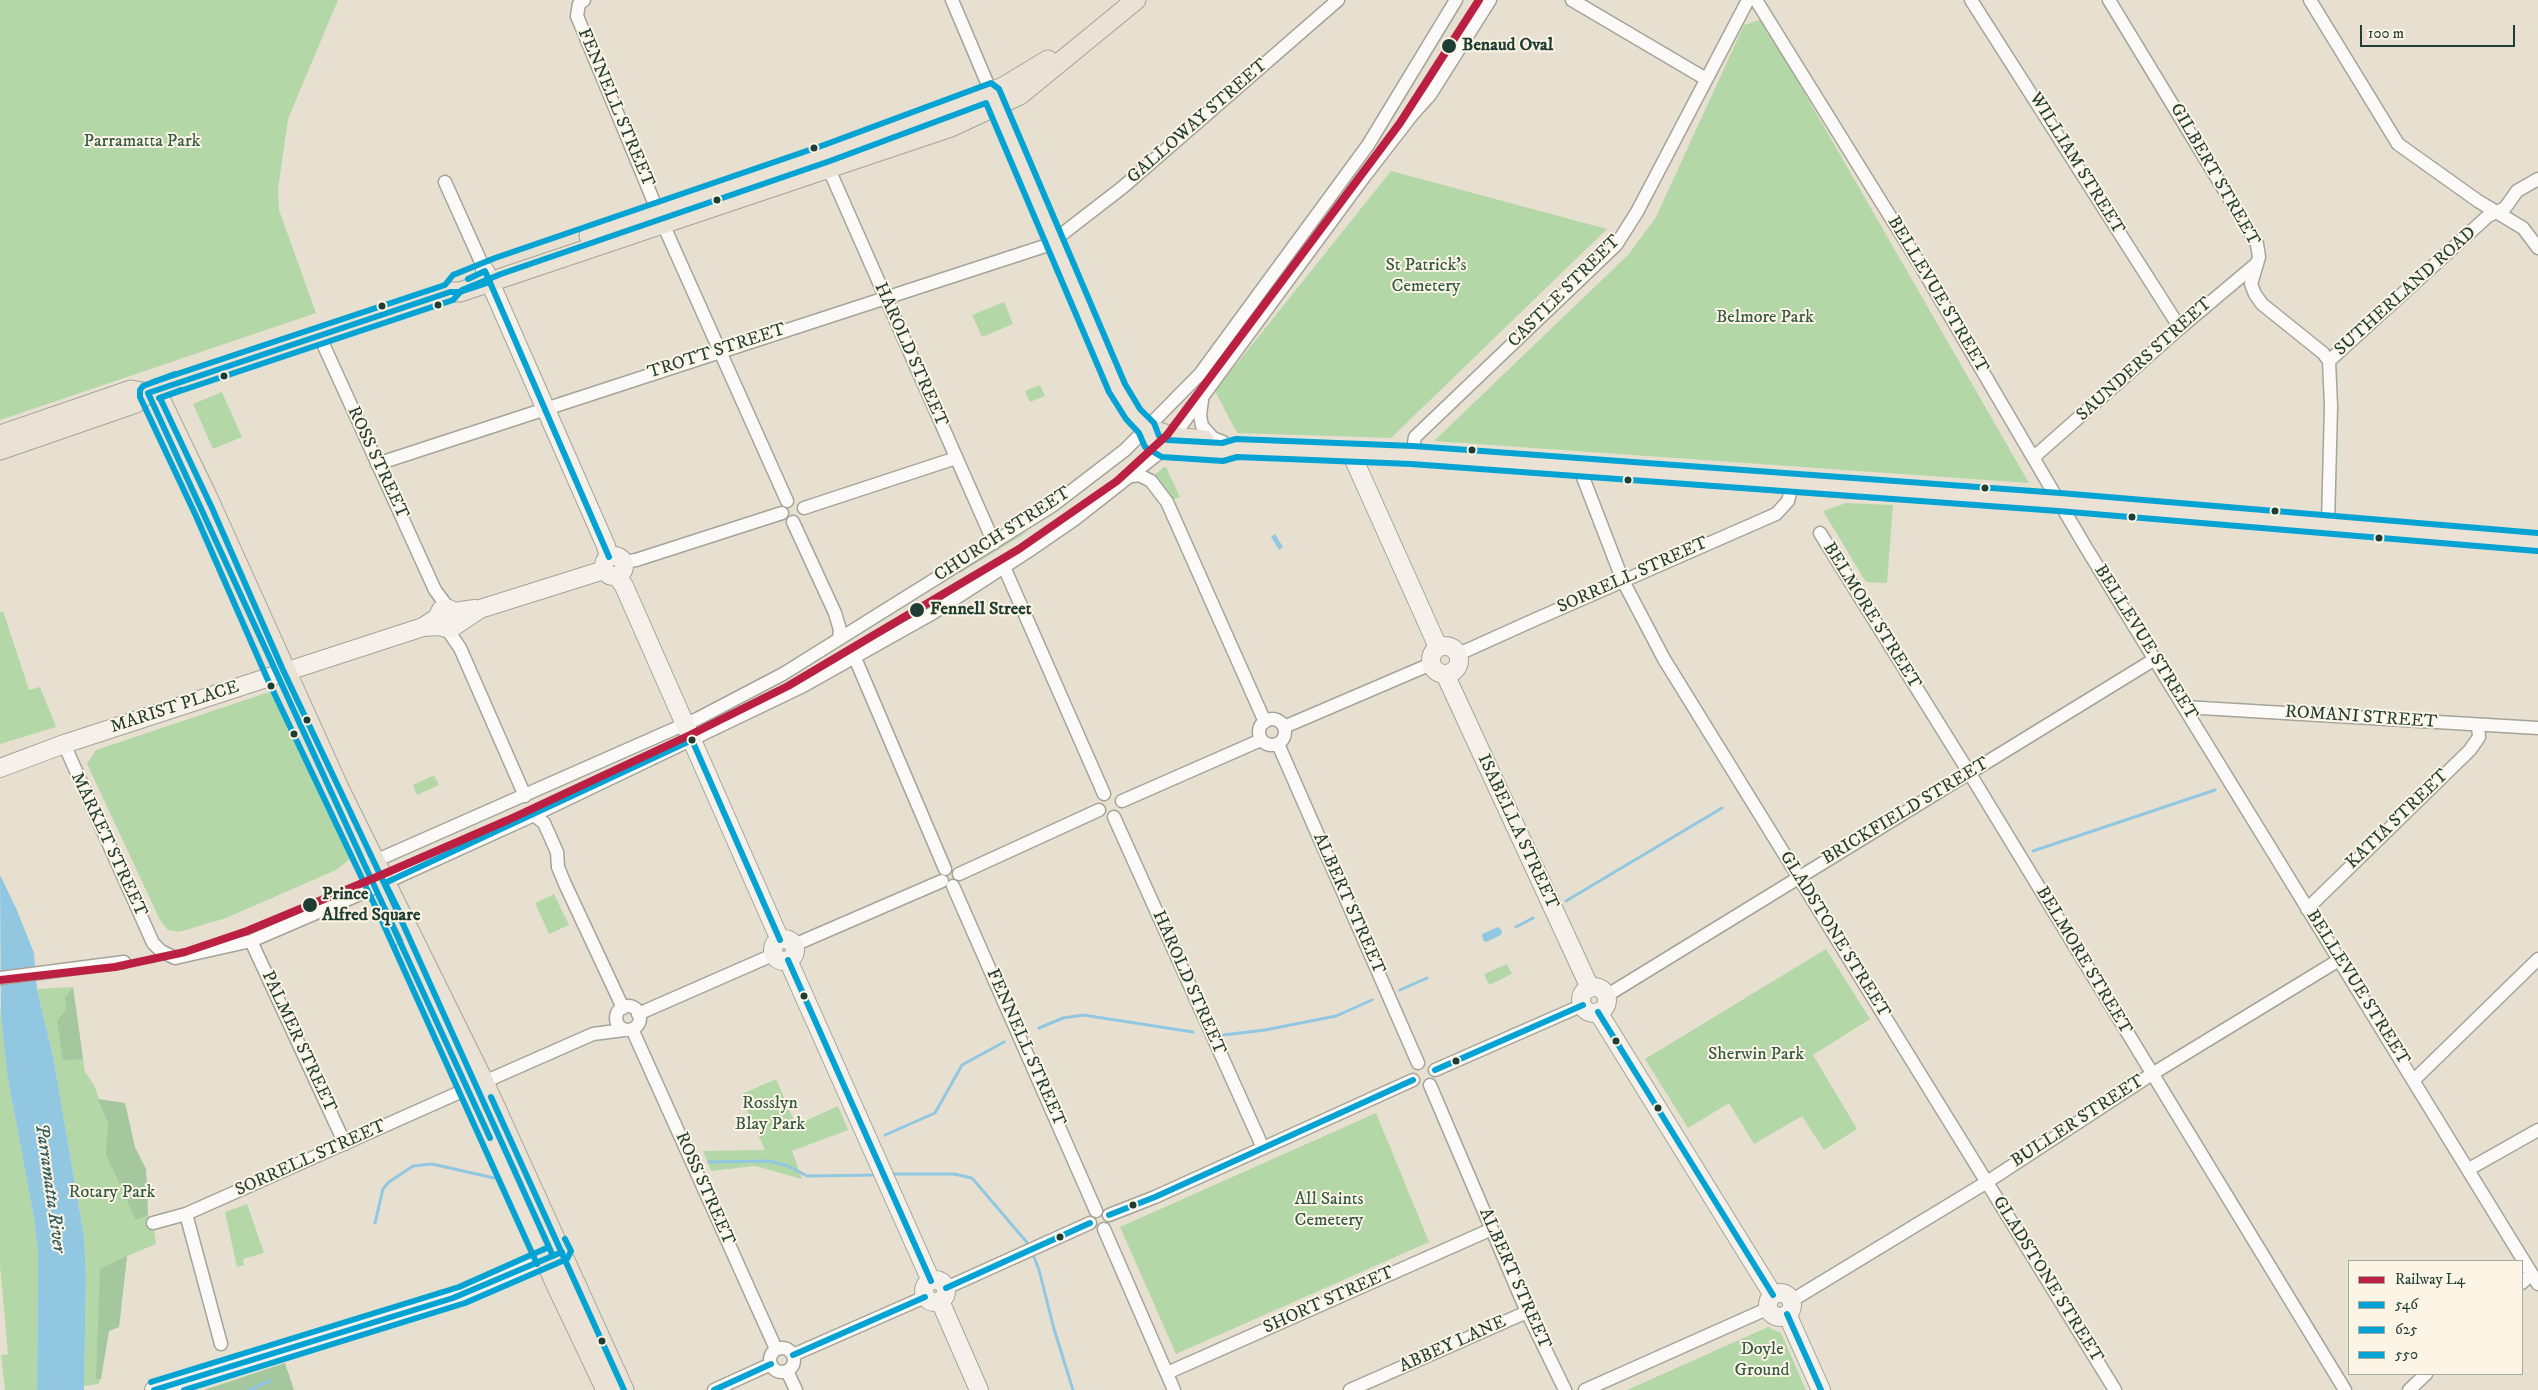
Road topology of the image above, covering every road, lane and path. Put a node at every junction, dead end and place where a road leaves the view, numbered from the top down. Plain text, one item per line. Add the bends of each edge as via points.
1 (584, 0) edge
2 (952, 0) edge
3 (1119, 0) edge
4 (1136, 0) edge
5 (1338, 0) edge
6 (1456, 0) edge
7 (1490, 0) edge
8 (1572, 0) edge
9 (1748, 0) edge
10 (1756, 0) edge
11 (1971, 0) edge
12 (2109, 0) edge
13 (2310, 0) edge
14 (1706, 79) junction
15 (994, 100) junction
16 (828, 167) junction
17 (2538, 179) edge
18 (445, 182) dead end
19 (2496, 213) junction
20 (661, 218) junction
21 (1056, 241) junction
22 (2538, 248) edge
23 (2257, 263) junction
24 (487, 277) junction
25 (885, 298) junction
26 (2180, 328) junction
27 (319, 335) junction
28 (719, 351) junction
29 (2329, 361) junction
30 (152, 391) junction
31 (1203, 395) junction
32 (545, 409) junction
33 (1147, 428) junction
34 (0, 435) edge
35 (1169, 443) junction
36 (1229, 445) junction
37 (0, 450) edge
38 (1351, 453) junction
39 (1412, 455) junction
40 (956, 458) junction
41 (2034, 458) junction
42 (378, 464) junction
43 (1579, 467) junction
44 (1132, 476) junction
45 (1793, 482) junction
46 (787, 501) junction
47 (2059, 502) junction
48 (804, 508) junction
49 (782, 513) junction
50 (794, 522) junction
51 (2328, 524) junction
52 (1820, 533) dead end
53 (2538, 542) edge
54 (994, 543) junction
55 (613, 566) junction
56 (1004, 567) junction
57 (1623, 581) junction
58 (444, 620) junction
59 (839, 638) junction
60 (1438, 647) junction
61 (1458, 657) junction
62 (855, 658) junction
63 (2155, 659) junction
64 (1438, 669) junction
65 (281, 672) junction
66 (2184, 707) junction
67 (1264, 722) junction
68 (2478, 726) junction
69 (1284, 727) junction
70 (2538, 728) edge
71 (689, 732) junction
72 (1261, 740) junction
73 (64, 744) junction
74 (1278, 744) junction
75 (0, 768) edge
76 (1970, 774) junction
77 (1104, 794) junction
78 (525, 796) junction
79 (1122, 801) junction
80 (1099, 810) junction
81 (534, 815) junction
82 (1114, 817) junction
83 (375, 861) junction
84 (945, 868) junction
85 (959, 874) junction
86 (1798, 878) junction
87 (947, 884) junction
88 (380, 885) junction
89 (2307, 909) junction
90 (251, 941) junction
91 (154, 945) joint
92 (784, 950) junction
93 (2538, 959) edge
94 (2339, 960) junction
95 (124, 962) dead end
96 (0, 978) edge
97 (1590, 988) junction
98 (1606, 996) junction
99 (1590, 1009) junction
100 (619, 1013) junction
101 (638, 1014) junction
102 (628, 1029) junction
103 (593, 1034) junction
104 (1418, 1064) junction
105 (1435, 1070) junction
106 (2152, 1074) junction
107 (1413, 1080) junction
108 (2414, 1080) junction
109 (484, 1082) junction
110 (1430, 1085) junction
111 (467, 1089) junction
112 (2538, 1130) edge
113 (346, 1144) junction
114 (1263, 1148) junction
115 (2469, 1169) junction
116 (1986, 1182) junction
117 (1096, 1211) junction
118 (186, 1214) junction
119 (1109, 1215) junction
120 (154, 1223) dead end
121 (1090, 1223) junction
122 (1104, 1229) junction
123 (1492, 1229) junction
124 (553, 1256) junction
125 (2519, 1260) edge
126 (2523, 1267) edge
127 (2530, 1280) edge
128 (935, 1292) junction
129 (1771, 1302) junction
130 (1789, 1308) junction
131 (1527, 1312) junction
132 (221, 1344) dead end
133 (776, 1349) junction
134 (793, 1355) junction
135 (771, 1364) junction
136 (787, 1371) junction
137 (1167, 1373) junction
138 (2425, 1375) edge
139 (154, 1390) edge
140 (606, 1390) edge
141 (624, 1390) edge
142 (714, 1390) edge
143 (796, 1390) edge
144 (979, 1390) edge
145 (1174, 1390) edge
146 (1350, 1390) edge
147 (1565, 1390) edge
148 (1586, 1390) edge
149 (1821, 1390) edge
150 (2115, 1390) edge
151 (2345, 1390) edge
152 (2408, 1390) edge

1 - 20 street, FENNELL STREET via 579,4 577,16
2 - 15 street
3 - 15 main road via 1050,59
4 - 15 main road via 1038,82 1012,100
5 - 21 street, GALLOWAY STREET
6 - 33 street, CHURCH STREET via 1356,162 1200,374
7 - 31 street, CHURCH STREET via 1430,95 1364,177
8 - 14 street
9 - 14 street, CASTLE STREET
10 - 41 street, BELLEVUE STREET via 1914,254
11 - 26 street, WILLIAM STREET
12 - 23 street, GILBERT STREET via 2254,237 2259,250
13 - 19 street via 2398,144
14 - 39 street, CASTLE STREET via 1637,212 1616,245 1415,437
15 - 16 main road via 951,127
15 - 20 main road via 924,119
15 - 21 main road
16 - 20 main road
16 - 25 street, HAROLD STREET
17 - 19 street, SUTHERLAND ROAD via 2517,191 2505,208
18 - 24 street
19 - 22 street via 2523,228
19 - 29 street, SUTHERLAND ROAD via 2488,216
20 - 24 main road
20 - 28 street, FENNELL STREET
21 - 25 street, TROTT STREET
21 - 33 main road via 1117,388 1133,414
23 - 26 street, SAUNDERS STREET
23 - 29 street, GILBERT STREET via 2251,284 2262,304
24 - 27 main road via 460,292 450,292
24 - 32 street
25 - 28 street, TROTT STREET
25 - 40 street, HAROLD STREET
26 - 41 street, SAUNDERS STREET
27 - 30 main road
27 - 42 street, ROSS STREET
28 - 32 street, TROTT STREET
28 - 46 street, FENNELL STREET
29 - 51 street, SUTHERLAND ROAD
30 - 34 main road via 131,390
30 - 37 main road via 136,403
30 - 65 main road
31 - 35 street, CHURCH STREET
31 - 36 street via 1200,409 1202,426 1213,438
32 - 42 street, TROTT STREET
32 - 55 street
33 - 35 main road
33 - 54 street, CHURCH STREET via 1125,450 1052,506
35 - 36 main road via 1223,452
35 - 44 street, CHURCH STREET
36 - 38 main road
38 - 39 main road
38 - 60 street
39 - 43 main road
40 - 48 street
40 - 54 street, HAROLD STREET
41 - 47 street, BELLEVUE STREET
42 - 58 street, ROSS STREET via 435,590 435,604
43 - 45 main road
43 - 57 street, GLADSTONE STREET
44 - 56 street, CHURCH STREET
44 - 67 street via 1139,475 1151,481 1172,511
45 - 47 main road
45 - 57 street, SORRELL STREET via 1788,501 1776,514
46 - 48 street via 798,500
46 - 49 street
47 - 51 main road
47 - 63 street, BELLEVUE STREET
48 - 50 street via 803,516
49 - 50 street via 785,519
49 - 55 street
50 - 59 street via 829,600 838,624
51 - 53 main road
52 - 76 street, BELMORE STREET
54 - 59 street, CHURCH STREET
55 - 58 street, MARIST PLACE
55 - 71 street
56 - 62 street, CHURCH STREET
56 - 77 street
57 - 61 street, SORRELL STREET
57 - 86 street, GLADSTONE STREET via 1664,659
58 - 65 street, MARIST PLACE
58 - 78 street, ROSS STREET via 459,637 460,648
59 - 71 street, CHURCH STREET
60 - 61 street via 1452,648
60 - 64 street via 1432,652
61 - 64 street via 1456,670
62 - 71 street, CHURCH STREET
62 - 84 street
63 - 66 street, BELLEVUE STREET
63 - 76 street, BRICKFIELD STREET
64 - 69 street
64 - 97 street, ISABELLA STREET
65 - 73 street, MARIST PLACE
65 - 83 main road
65 - 88 main road
66 - 68 street, ROMANI STREET
66 - 89 street, BELLEVUE STREET
67 - 69 street via 1277,720
67 - 72 street via 1259,729
68 - 70 street, ROMANI STREET
68 - 89 street, KATIA STREET via 2479,737 2470,750
69 - 74 street via 1284,738
71 - 78 street, CHURCH STREET via 669,730
71 - 81 street, CHURCH STREET
71 - 92 street
72 - 74 street via 1270,746
72 - 79 street
73 - 75 street, MARIST PLACE
73 - 91 street, MARKET STREET
74 - 104 street, ALBERT STREET
76 - 86 street, BRICKFIELD STREET
76 - 106 street, BELMORE STREET
77 - 79 street via 1114,793
77 - 80 street via 1099,800
78 - 83 street, CHURCH STREET
79 - 82 street via 1122,811
80 - 82 street via 1106,817
80 - 85 street
81 - 88 street, CHURCH STREET
81 - 100 street via 544,823 557,852 558,867
82 - 114 street, HAROLD STREET
83 - 88 main road
84 - 85 street via 955,868
84 - 87 street via 941,873
85 - 87 street via 959,880
86 - 98 street, BRICKFIELD STREET
86 - 116 street, GLADSTONE STREET
87 - 92 street
87 - 117 street, FENNELL STREET
88 - 90 street, CHURCH STREET
88 - 109 main road
88 - 111 main road
89 - 94 street, BELLEVUE STREET
90 - 91 street, CHURCH STREET via 175,958
90 - 113 street, PALMER STREET
92 - 101 street
92 - 128 street
93 - 108 street
94 - 106 street, BULLER STREET
94 - 108 street, BELLEVUE STREET
95 - 96 street
97 - 98 street via 1598,988
97 - 99 street via 1582,997
98 - 99 street via 1605,1008
99 - 105 street
99 - 129 street
100 - 101 street via 632,1008
100 - 102 street via 618,1025
100 - 103 street
101 - 102 street via 637,1025
102 - 103 street
102 - 133 street, ROSS STREET
103 - 109 street
104 - 105 street via 1430,1064
104 - 107 street via 1412,1069
105 - 110 street via 1436,1077
106 - 116 street, BULLER STREET
106 - 151 street, BELMORE STREET
107 - 110 street via 1418,1086
107 - 114 street
108 - 115 street, BELLEVUE STREET
109 - 124 main road
110 - 123 street, ALBERT STREET
111 - 113 street, SORRELL STREET
111 - 124 main road
112 - 115 street
113 - 118 street, SORRELL STREET
114 - 119 street
115 - 125 street, BELLEVUE STREET
116 - 130 street, BULLER STREET
116 - 150 street, GLADSTONE STREET
117 - 119 street
117 - 121 street
118 - 120 street, SORRELL STREET
118 - 132 street
119 - 122 street via 1109,1223
121 - 122 street via 1094,1228
121 - 128 street
122 - 137 street
123 - 131 street, ALBERT STREET
123 - 137 street, SHORT STREET
124 - 139 street via 453,1298
124 - 140 main road
124 - 141 main road
126 - 127 street, BELLEVUE STREET
128 - 134 street
128 - 144 street
129 - 130 street via 1776,1316
129 - 148 street
130 - 149 street
131 - 146 street, ABBEY LANE
131 - 147 street, ALBERT STREET
133 - 134 street via 788,1349
133 - 135 street via 770,1355
134 - 136 street via 793,1366
135 - 136 street via 778,1371
135 - 142 street
136 - 143 street
137 - 145 street
138 - 152 street

